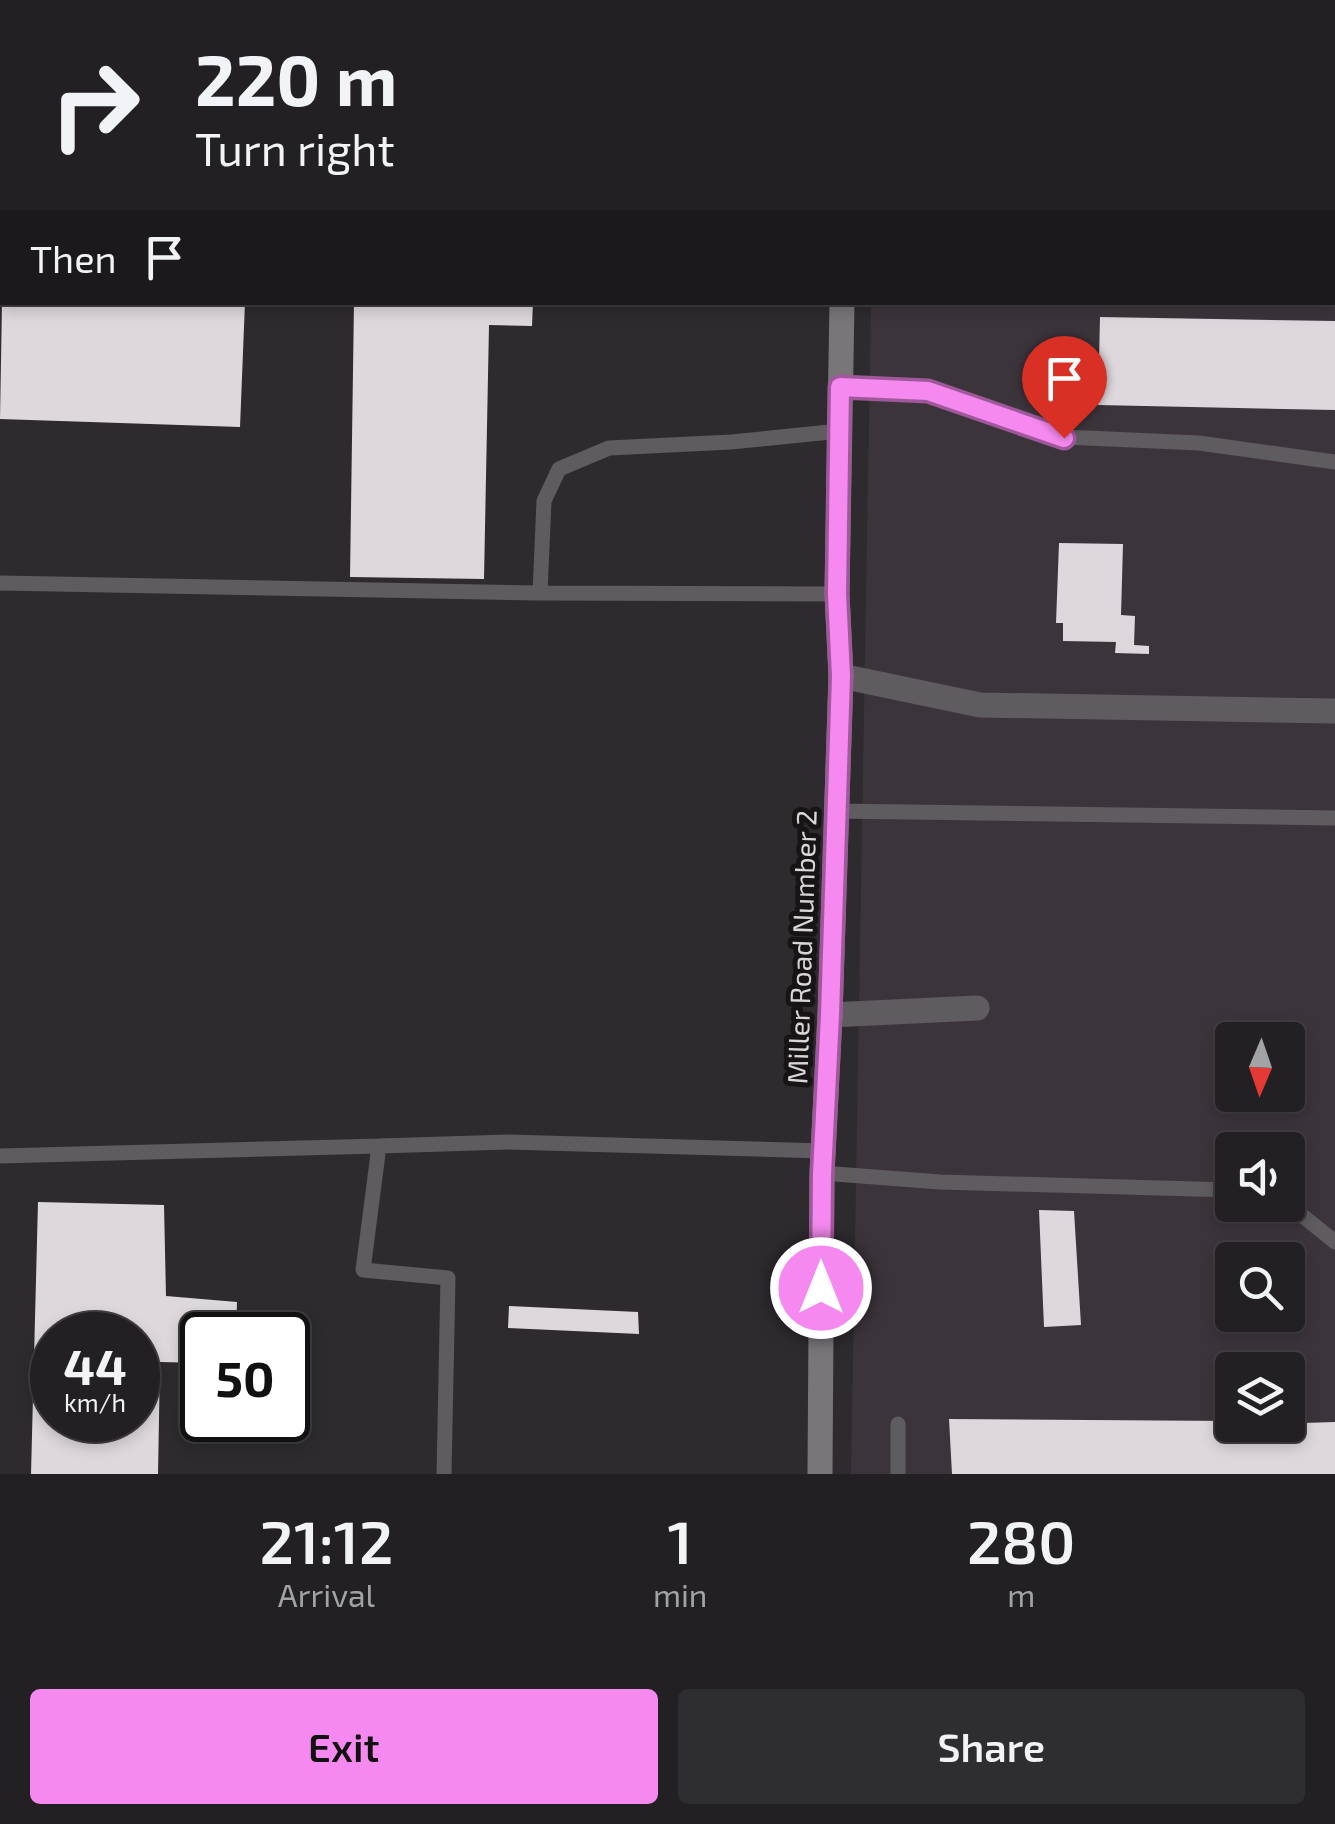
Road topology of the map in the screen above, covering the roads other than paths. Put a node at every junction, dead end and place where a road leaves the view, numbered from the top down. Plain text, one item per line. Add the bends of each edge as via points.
1 (842, 305) edge
2 (840, 387) junction
3 (840, 431) junction
4 (1335, 462) edge
5 (0, 583) edge
6 (540, 593) junction
7 (837, 594) junction
8 (841, 676) junction
9 (1335, 711) edge
10 (836, 811) junction
11 (1335, 818) edge
12 (977, 1008) dead end
13 (830, 1015) junction
14 (379, 1146) junction
15 (0, 1156) edge
16 (822, 1162) junction
17 (1215, 1190) edge
18 (1305, 1218) edge
19 (1335, 1242) edge
20 (898, 1424) dead end
21 (444, 1474) edge
22 (820, 1474) edge
23 (898, 1474) edge

1 - 2 main road, Miller Road Number 2
2 - 3 main road, Miller Road Number 2
2 - 4 lane via 928,391 1064,438 1199,442
3 - 6 lane via 609,448 558,469 544,501
3 - 7 main road, Miller Road Number 2
5 - 6 lane
6 - 7 lane
7 - 8 main road, Miller Road Number 2
8 - 9 street via 980,704
8 - 10 main road, Miller Road Number 2
10 - 11 lane
10 - 13 main road, Miller Road Number 2
12 - 13 street
13 - 16 main road, Miller Road Number 2
14 - 15 lane
14 - 16 lane via 508,1142
14 - 21 lane via 362,1270 448,1278
16 - 17 lane via 940,1182
16 - 22 main road, Miller Road Number 2
18 - 19 lane
20 - 23 lane

